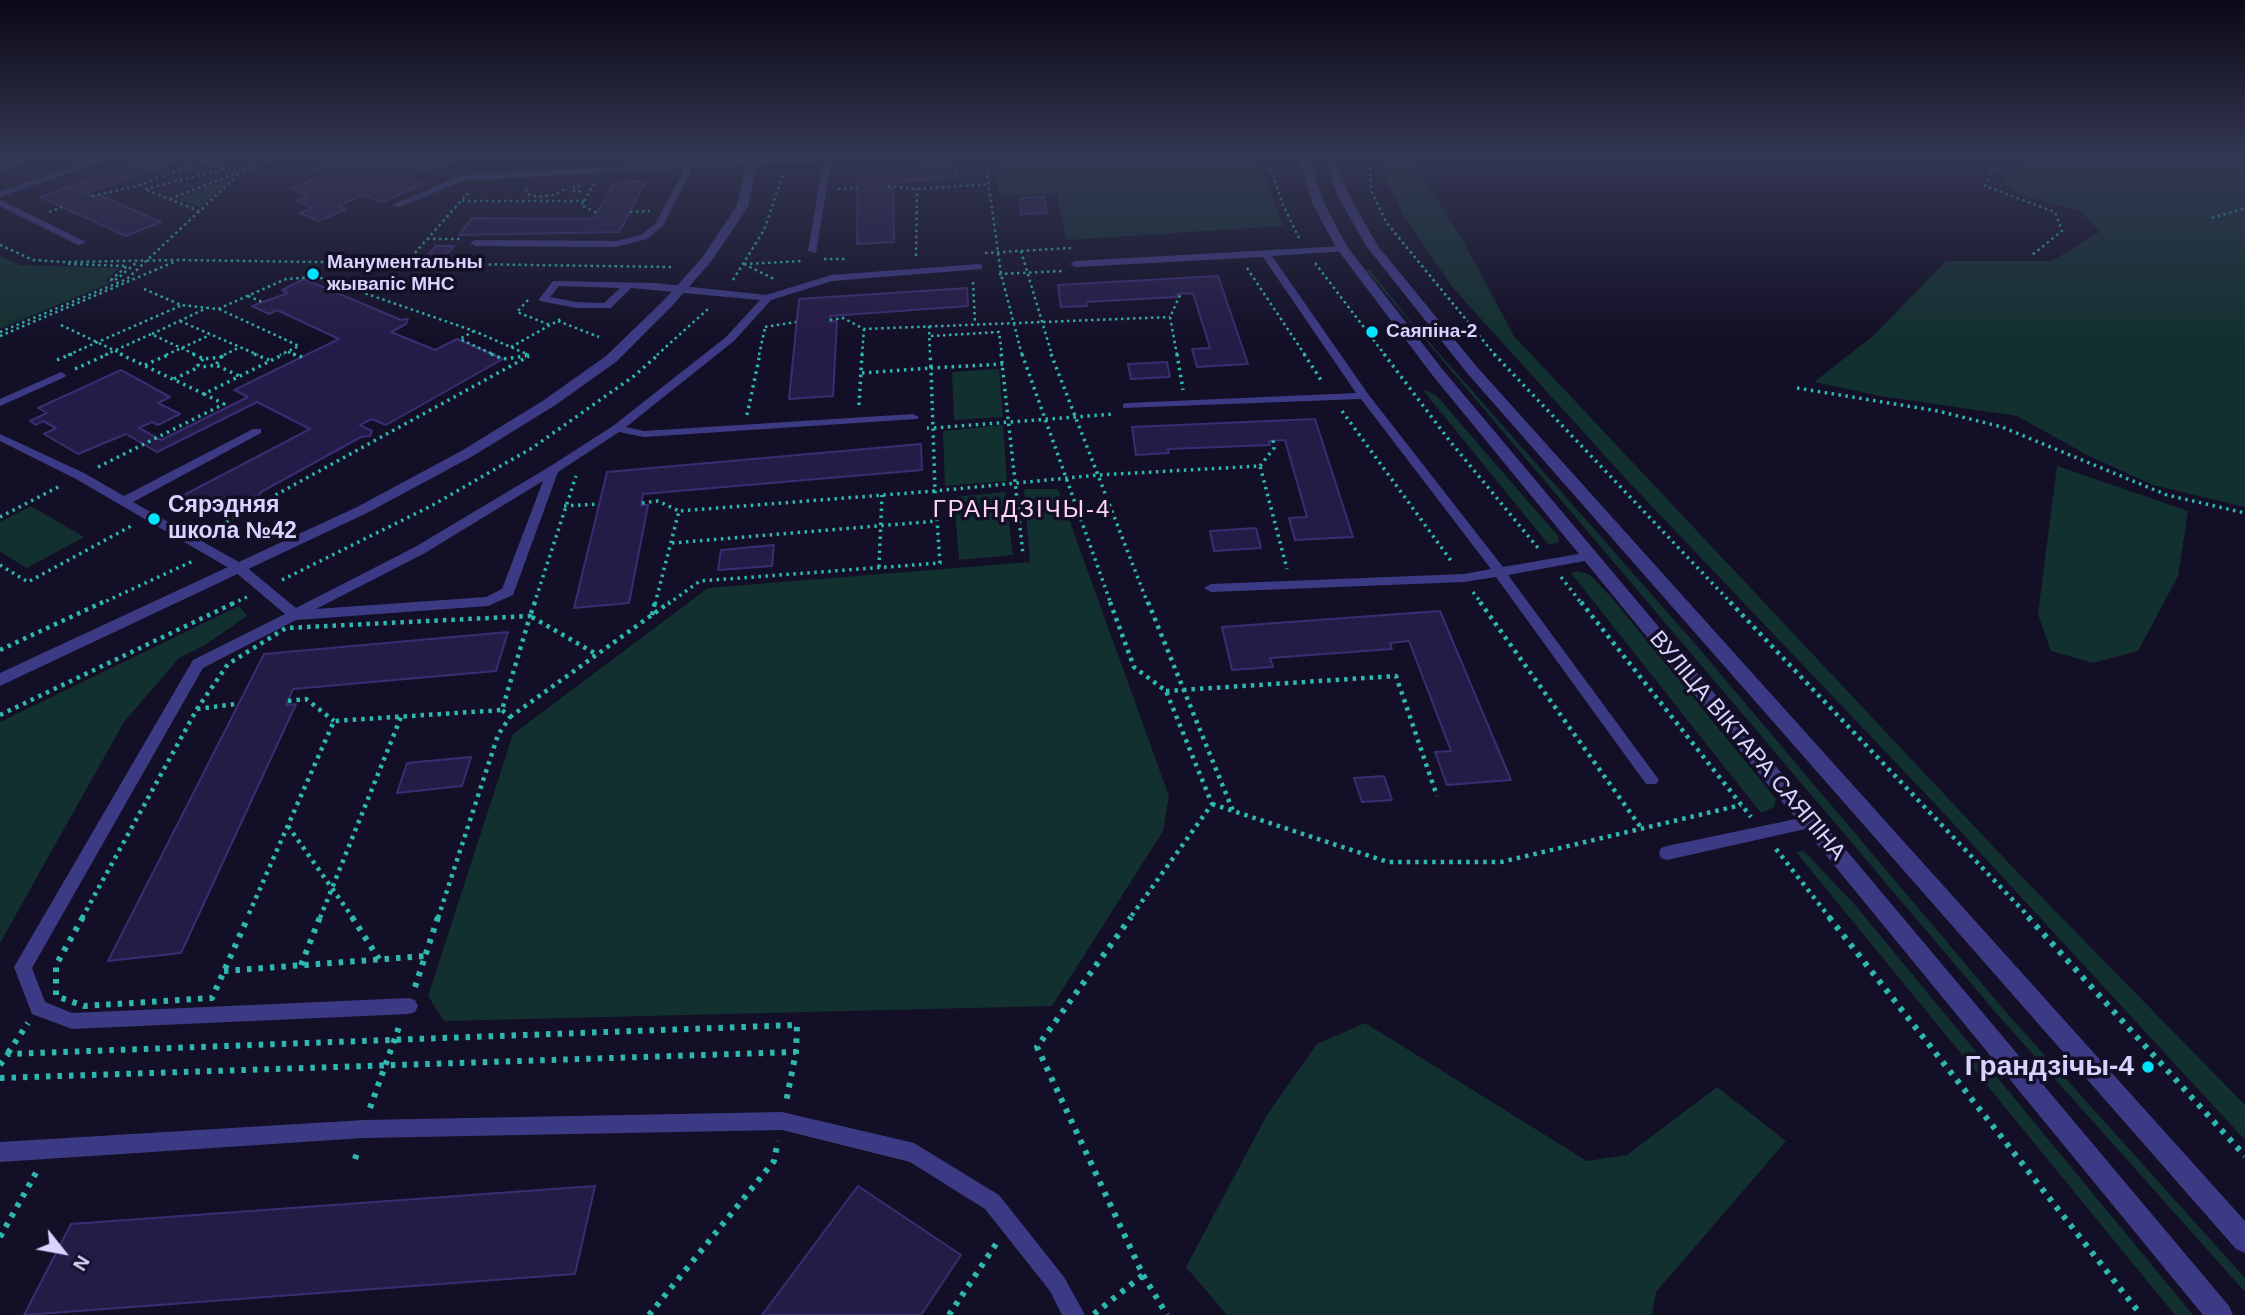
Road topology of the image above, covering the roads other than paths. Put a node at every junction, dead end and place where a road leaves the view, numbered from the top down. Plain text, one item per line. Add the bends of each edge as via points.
1 (33, 219) edge
2 (662, 219) edge
3 (734, 219) edge
4 (818, 219) edge
5 (1327, 219) edge
6 (1357, 219) edge
7 (81, 243) dead end
8 (475, 243) dead end
9 (1373, 247) junction
10 (1343, 248) junction
11 (813, 251) dead end
12 (1266, 254) junction
13 (1071, 267) road end
14 (976, 272) road end
15 (629, 285) junction
16 (681, 289) junction
17 (767, 298) junction
18 (61, 375) road end
19 (1364, 396) junction
20 (0, 403) edge
21 (1127, 406) dead end
22 (913, 417) dead end
23 (617, 428) junction
24 (257, 431) dead end
25 (0, 437) edge
26 (553, 470) junction
27 (123, 502) junction
28 (1590, 556) junction
29 (239, 568) junction
30 (1499, 571) junction
31 (1211, 588) dead end
32 (295, 615) junction
33 (0, 680) edge
34 (1651, 780) dead end
35 (1810, 822) junction
36 (1668, 853) dead end
37 (409, 1006) road end
38 (0, 1152) edge
39 (2245, 1240) edge
40 (1074, 1315) edge
41 (2220, 1315) edge

1 - 7 lane
2 - 8 lane via 644,237 617,243
3 - 16 street
4 - 11 lane
5 - 10 street, ВУЛІЦА ВІКТАРА САЯПІНА
6 - 9 street, ВУЛІЦА ВІКТАРА САЯПІНА
9 - 10 street
9 - 39 street, ВУЛІЦА ВІКТАРА САЯПІНА via 1472,370
10 - 12 lane
10 - 28 street, ВУЛІЦА ВІКТАРА САЯПІНА via 1438,373
12 - 13 lane
12 - 19 lane
14 - 17 lane via 831,278
15 - 15 lane via 607,306 544,299 556,283
15 - 16 lane
16 - 17 lane
16 - 29 street via 611,359 549,403 468,453
17 - 23 lane via 730,339
18 - 20 lane
19 - 21 lane
19 - 30 lane
22 - 23 lane via 644,434
23 - 26 lane
24 - 27 lane
25 - 27 lane
26 - 32 lane via 475,520
26 - 32 lane via 508,592 488,601
27 - 29 lane
28 - 30 lane
28 - 35 street, ВУЛІЦА ВІКТАРА САЯПІНА
29 - 32 lane
29 - 33 street
30 - 31 lane via 1464,578
30 - 34 lane
32 - 37 lane via 198,664 23,967 38,1008 72,1020
35 - 36 lane
35 - 41 street, ВУЛІЦА ВІКТАРА САЯПІНА
38 - 40 lane via 364,1129 782,1121 914,1153 992,1202 1057,1284

